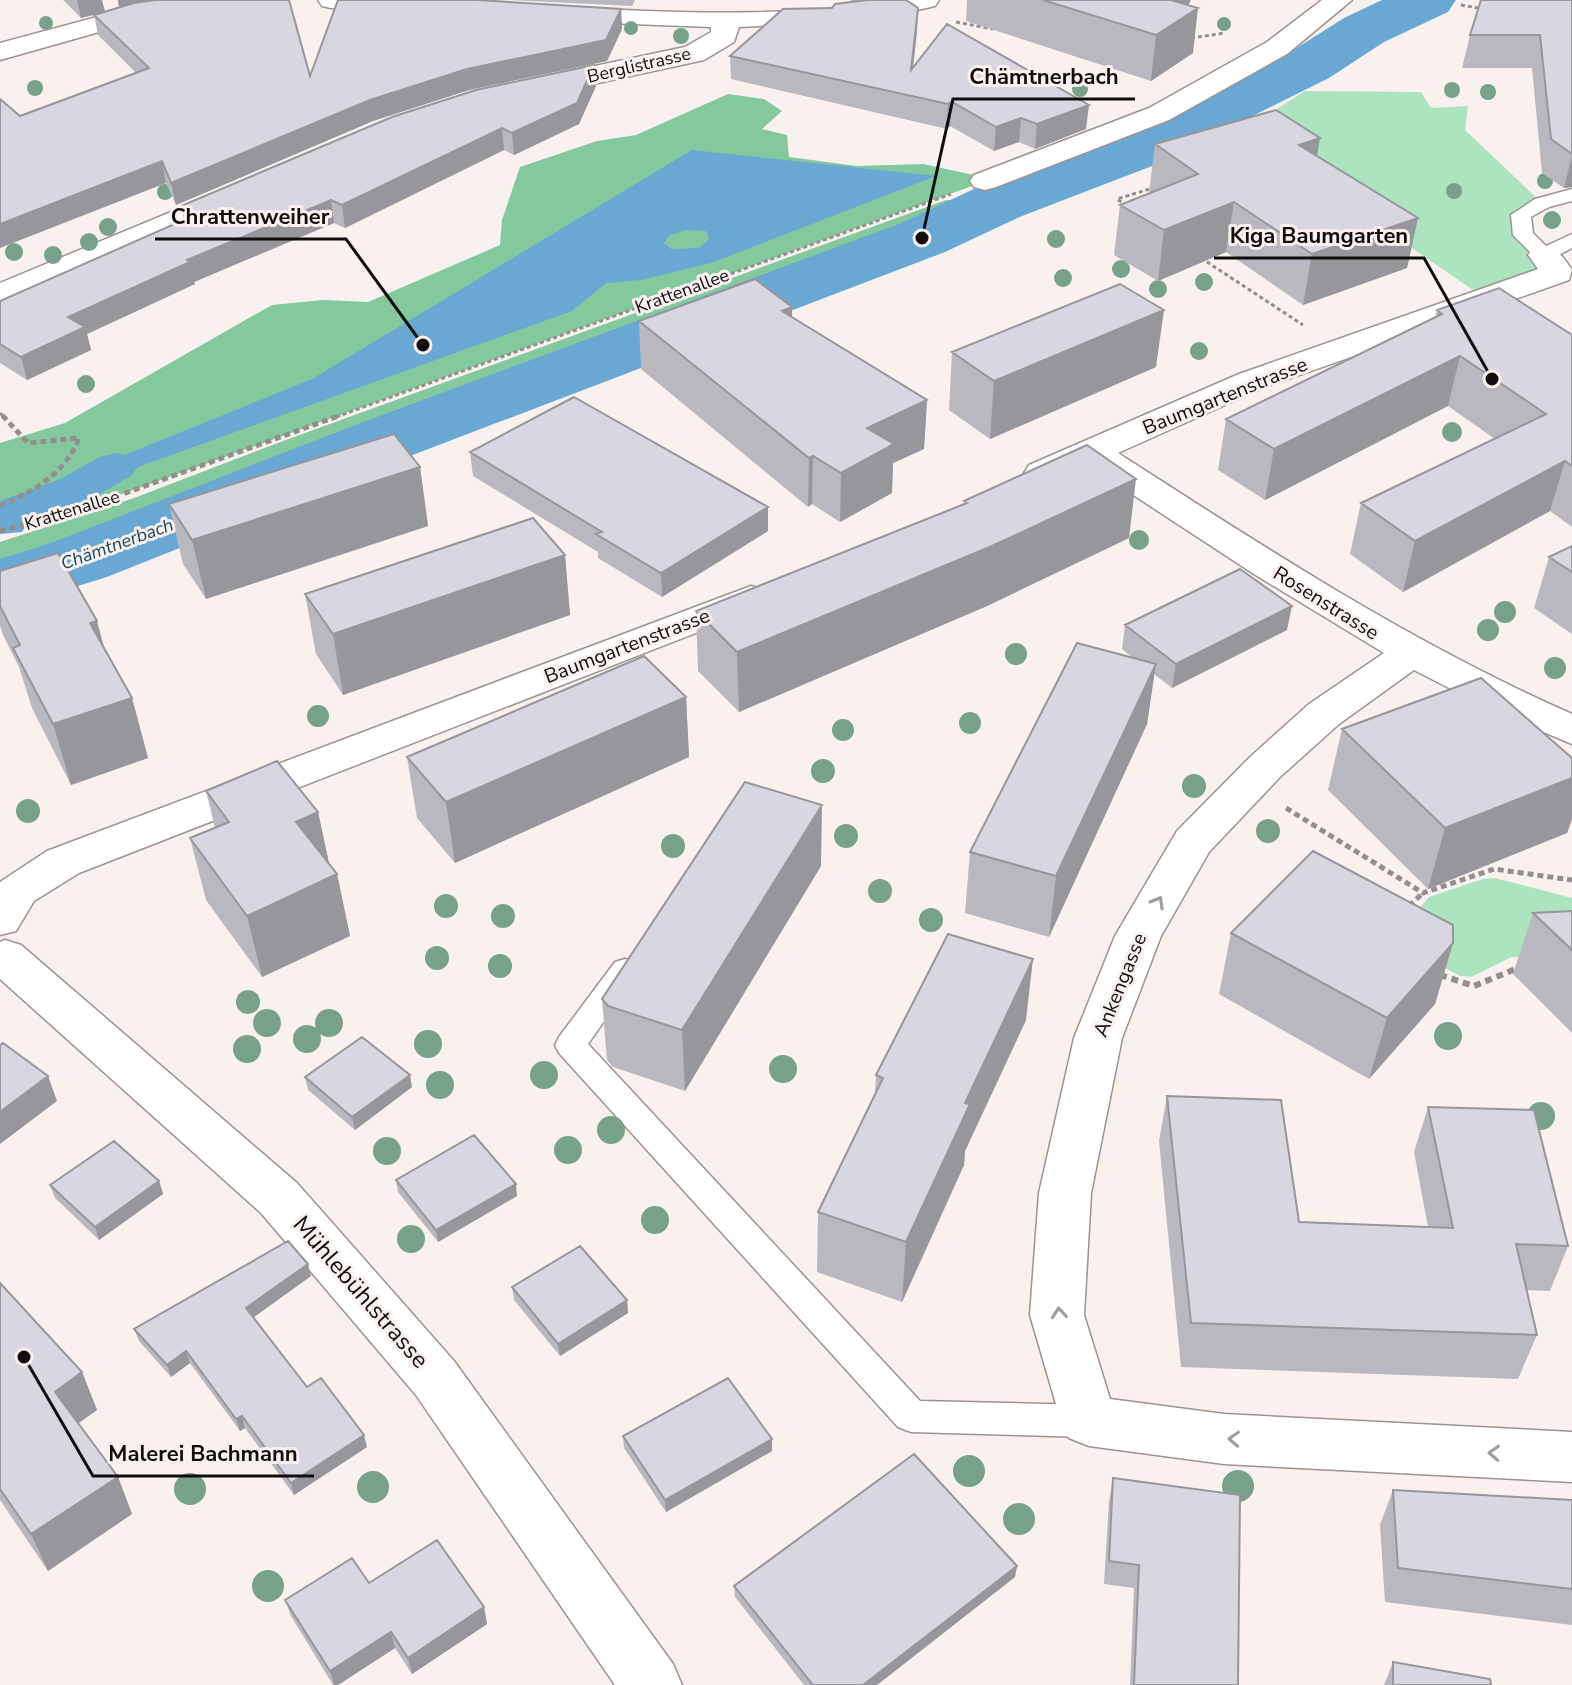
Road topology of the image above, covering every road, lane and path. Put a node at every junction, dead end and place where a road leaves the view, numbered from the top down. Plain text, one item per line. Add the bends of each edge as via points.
1 (219, 0) edge
2 (331, 0) edge
3 (926, 0) edge
4 (1339, 0) edge
5 (1461, 5) dead end
6 (425, 6) edge
7 (1490, 10) edge
8 (534, 13) edge
9 (726, 21) junction
10 (957, 22) dead end
11 (1002, 30) dead end
12 (1230, 32) dead end
13 (1187, 38) edge
14 (0, 52) edge
15 (515, 92) edge
16 (985, 181) joint
17 (259, 184) edge
18 (1158, 186) edge
19 (1572, 195) edge
20 (1130, 208) edge
21 (1558, 247) edge
22 (1194, 253) edge
23 (0, 295) edge
24 (1341, 350) junction
25 (0, 413) edge
26 (1093, 452) junction
27 (1010, 487) edge
28 (0, 506) edge
29 (0, 531) edge
30 (790, 583) edge
31 (1410, 654) junction
32 (1572, 730) edge
33 (1248, 784) junction
34 (1572, 880) edge
35 (1423, 893) junction
36 (1404, 910) edge
37 (4, 920) edge
38 (641, 948) edge
39 (1522, 967) dead end
40 (1426, 968) edge
41 (1089, 1421) junction
42 (1572, 1457) edge
43 (651, 1685) edge

1 - 14 street via 133,15
2 - 6 street
3 - 9 street, Berglistrasse via 877,12
4 - 16 street via 1277,48 1159,114
5 - 7 path
8 - 9 street, Berglistrasse
9 - 15 street, Berglistrasse via 724,36 694,54
10 - 11 path
12 - 13 path
16 - 29 path, Krattenallee via 87,507
17 - 23 street
18 - 20 path via 1117,199
19 - 21 lane, Baumgartenstrasse via 1521,215 1523,235
21 - 24 street, Baumgartenstrasse via 1558,273
22 - 24 path
24 - 26 street, Baumgartenstrasse via 1251,381
25 - 28 path via 28,443 79,438 64,466
26 - 27 street, Baumgartenstrasse
26 - 31 street, Rosenstrasse
30 - 37 street, Baumgartenstrasse via 63,862
31 - 32 street, Rosenstrasse
31 - 33 street, Ankengasse via 1324,714
33 - 35 path
41 -> 33 street, Ankengasse via 1057,1315 1065,1193 1098,1038 1138,936 1193,842
34 - 35 path via 1494,869
35 - 36 path
37 - 43 street, Mühlebühlstrasse via 287,1207 435,1378
38 - 41 lane via 570,1045 911,1416
39 - 40 path via 1477,988 1466,988
42 -> 41 street via 1224,1439

